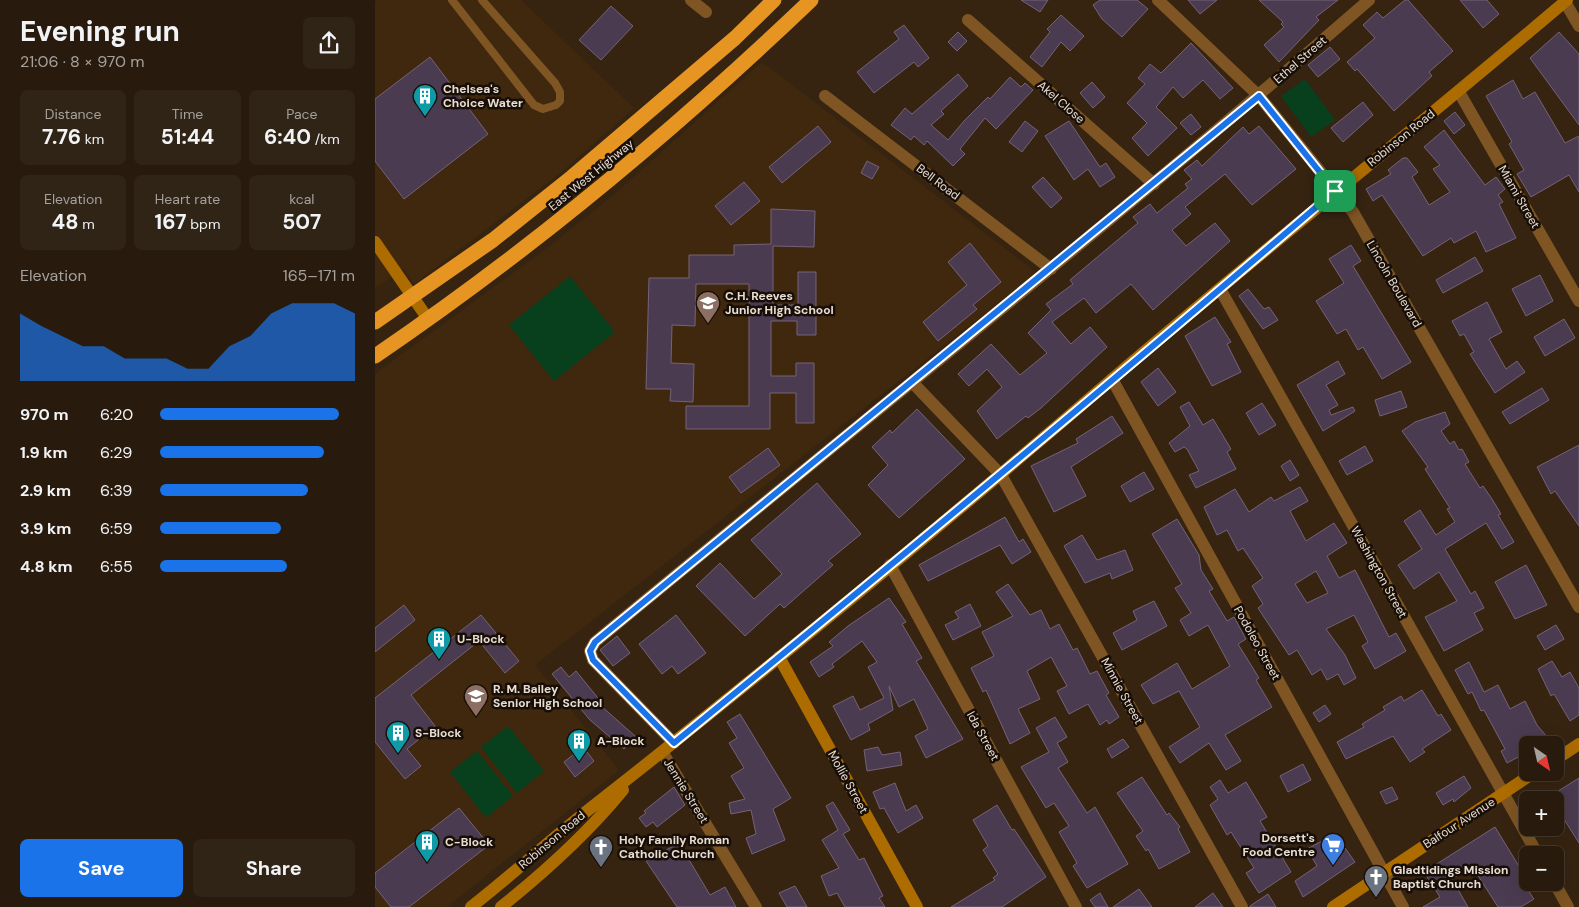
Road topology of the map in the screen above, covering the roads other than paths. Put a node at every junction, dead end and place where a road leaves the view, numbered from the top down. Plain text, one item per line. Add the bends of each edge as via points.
1 (452, 0) edge
2 (482, 0) edge
3 (691, 0) edge
4 (774, 0) edge
5 (811, 0) edge
6 (1158, 0) edge
7 (1369, 0) edge
8 (1566, 1) edge
9 (706, 12) dead end
10 (968, 20) dead end
11 (1579, 26) edge
12 (1459, 92) junction
13 (825, 96) dead end
14 (1259, 96) junction
15 (1154, 184) junction
16 (1335, 191) junction
17 (375, 242) edge
18 (1051, 269) junction
19 (1220, 290) junction
20 (412, 297) junction
21 (1579, 301) edge
22 (428, 319) junction
23 (375, 322) edge
24 (375, 356) edge
25 (1112, 379) junction
26 (912, 382) junction
27 (1001, 475) junction
28 (890, 565) junction
29 (1579, 607) edge
30 (779, 657) junction
31 (674, 743) junction
32 (1579, 744) edge
33 (663, 753) junction
34 (1564, 754) edge
35 (636, 775) junction
36 (1522, 781) edge
37 (1503, 794) junction
38 (1533, 846) edge
39 (1383, 873) junction
40 (1559, 891) edge
41 (471, 907) edge
42 (501, 907) edge
43 (756, 907) edge
44 (917, 907) edge
45 (1076, 907) edge
46 (1242, 907) edge
47 (1333, 907) edge
48 (1403, 907) edge
49 (1568, 907) edge

1 - 2 lane via 534,105 543,109 555,106 560,100 560,92 555,83
3 - 9 street
4 - 20 highway, East West Highway via 735,38 565,183 493,240
5 - 22 highway, East West Highway via 676,124 597,191
6 - 14 street, Lincoln Boulevard
7 - 14 street, Ethel Street
8 - 11 street
8 - 12 main road, Robinson Road
10 - 15 street, Akel Close
12 - 16 main road, Robinson Road
12 - 21 street, Miami Street
13 - 18 street, Bell Road
14 - 15 street, Ethel Street
14 - 16 street, Lincoln Boulevard
15 - 18 street, Ethel Street
16 - 19 main road, Robinson Road
16 - 29 street, Lincoln Boulevard via 1353,212
17 - 20 main road
18 - 26 street, Ethel Street
19 - 25 main road, Robinson Road
19 - 37 street, Washington Street
20 - 22 main road
20 - 23 highway, East West Highway
22 - 24 highway, East West Highway
25 - 27 main road, Robinson Road
25 - 39 street, Podoleo Street
26 - 27 street, Minnie Street
26 - 31 street, Ethel Street via 591,646 593,660
27 - 28 main road, Robinson Road
27 - 46 street, Minnie Street
28 - 30 main road, Robinson Road
28 - 45 street, Ida Street
30 - 31 main road, Robinson Road
30 - 44 main road, Mollie Street
31 - 33 main road, Robinson Road
32 - 34 main road
33 - 35 main road, Robinson Road
33 - 43 street, Jennie Street
35 - 41 main road, Robinson Road via 594,805
35 - 42 main road, Robinson Road via 596,822
36 - 37 main road, Balfour Avenue
37 - 38 street, Washington Street
37 - 39 main road, Balfour Avenue
39 - 47 main road, Balfour Avenue
39 - 48 street, Podoleo Street
40 - 49 street

